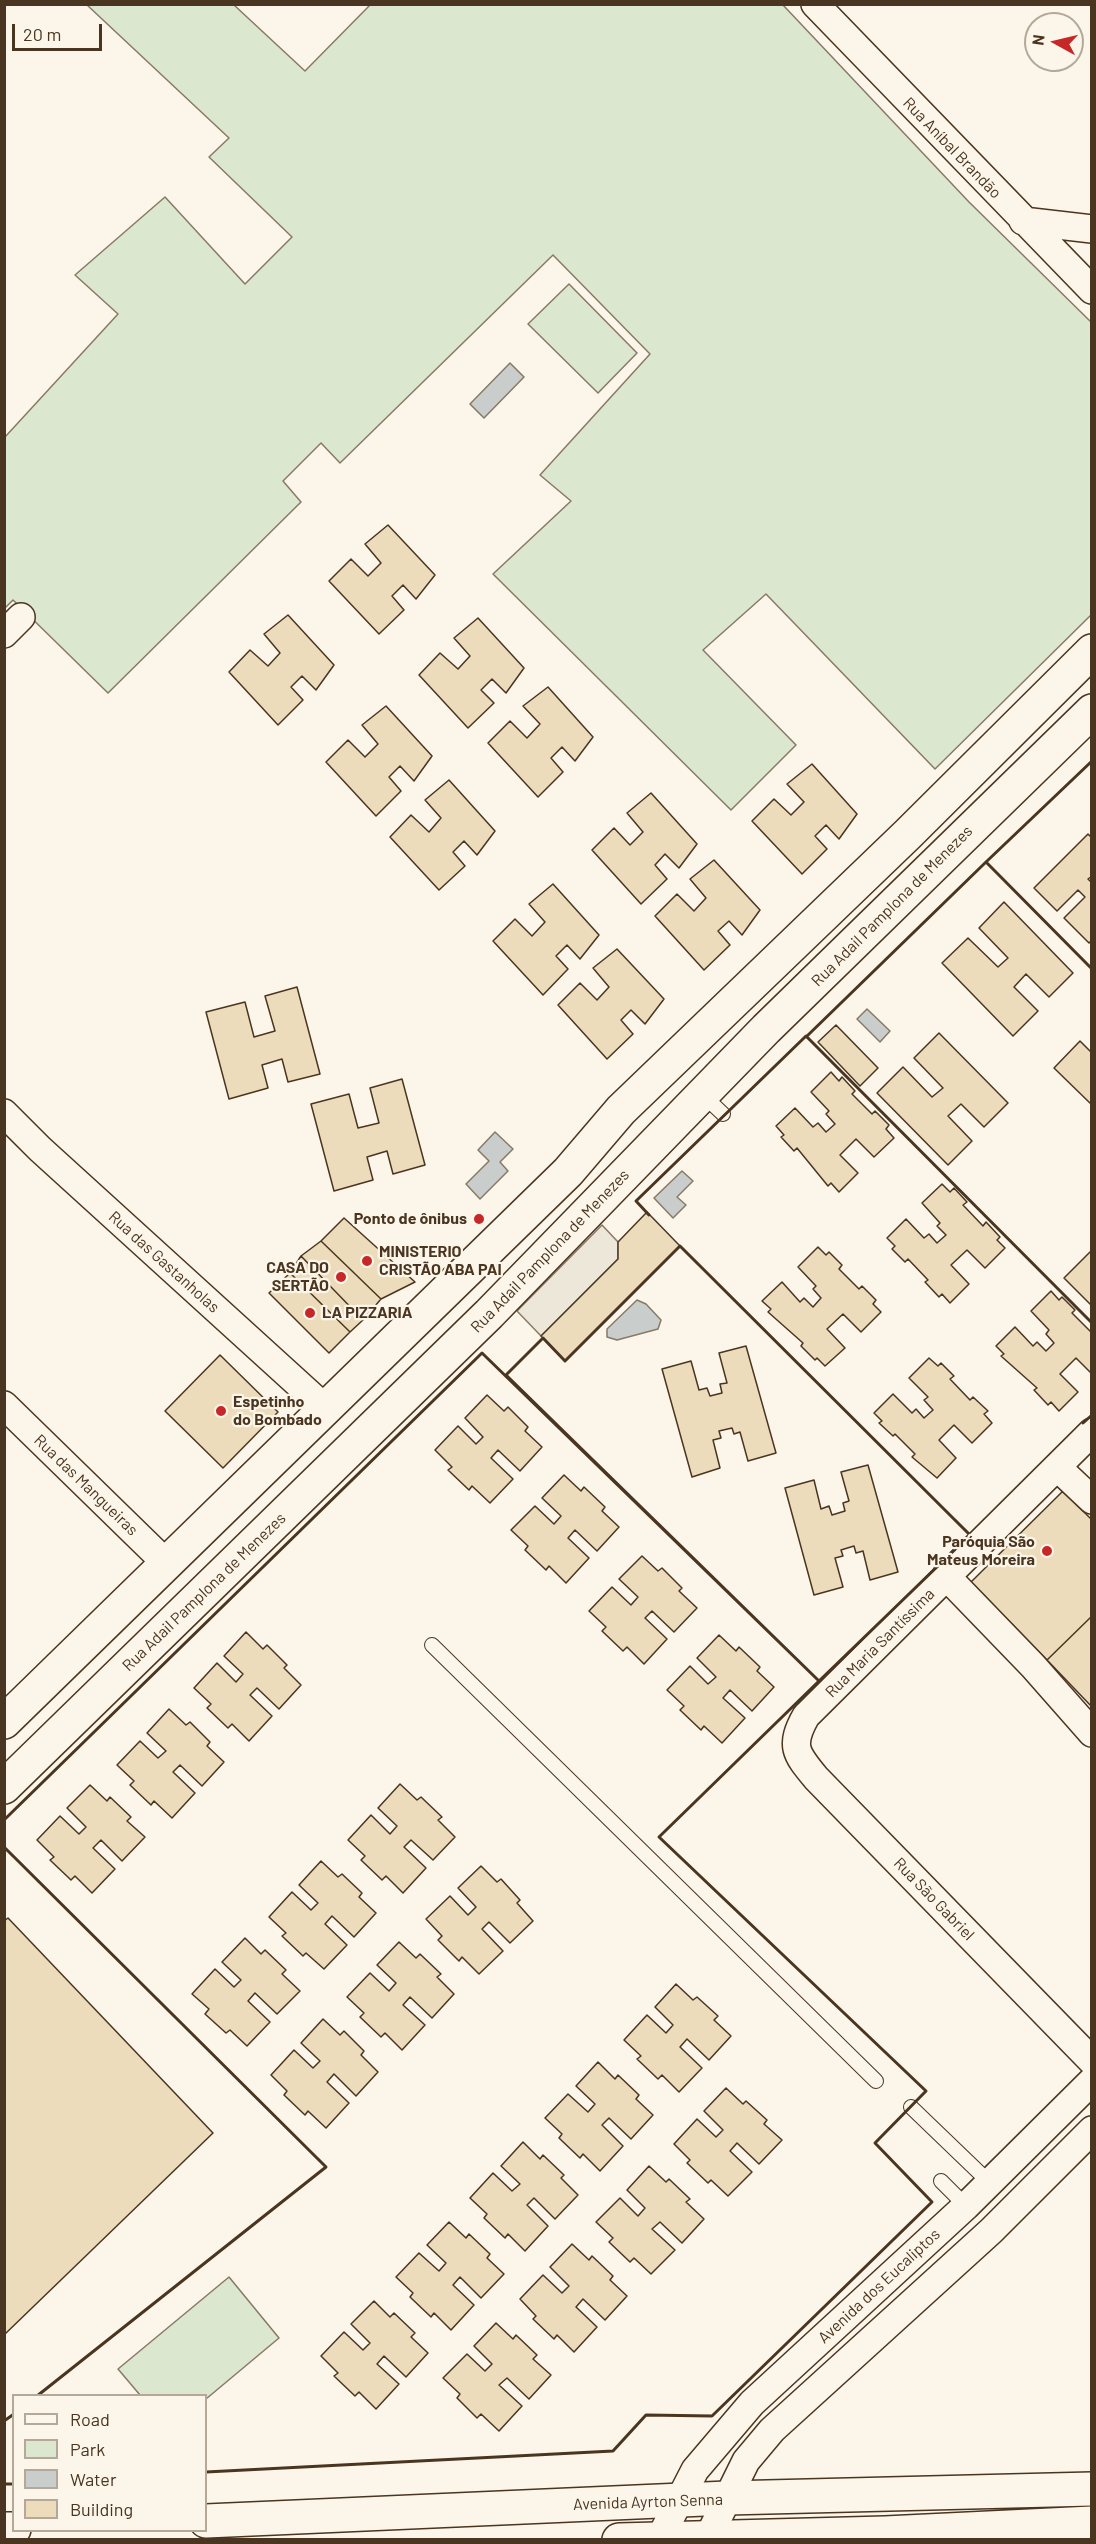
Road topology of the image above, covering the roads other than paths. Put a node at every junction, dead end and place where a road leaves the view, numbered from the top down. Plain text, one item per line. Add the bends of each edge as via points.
1 (815, 4) edge
2 (1023, 221) junction
3 (1092, 229) edge
4 (1092, 290) edge
5 (1092, 651) edge
6 (1047, 695) junction
7 (1092, 711) edge
8 (1035, 765) junction
9 (970, 772) junction
10 (958, 841) junction
11 (735, 999) junction
12 (766, 1029) junction
13 (4, 1113) edge
14 (392, 1344) junction
15 (4, 1405) edge
16 (319, 1416) junction
17 (381, 1420) junction
18 (1092, 1432) edge
19 (1057, 1467) junction
20 (304, 1493) junction
21 (1092, 1500) edge
22 (168, 1565) junction
23 (946, 1576) junction
24 (432, 1645) dead end
25 (4, 1722) edge
26 (799, 1729) joint
27 (1092, 1732) edge
28 (4, 1787) edge
29 (1092, 2061) edge
30 (876, 2081) dead end
31 (1092, 2081) edge
32 (911, 2107) dead end
33 (1092, 2130) edge
34 (941, 2181) dead end
35 (990, 2183) junction
36 (966, 2206) junction
37 (1015, 2207) junction
38 (991, 2231) junction
39 (1092, 2489) edge
40 (727, 2498) junction
41 (679, 2500) junction
42 (207, 2521) edge
43 (1092, 2523) edge
44 (709, 2538) edge
45 (660, 2539) edge
46 (619, 2540) edge

1 - 2 street, Rua Aníbal Brandão
2 - 3 street
2 - 4 street, Rua Aníbal Brandão
5 - 6 main road
6 - 8 main road via 1045,709 1020,741 1022,751
6 - 9 main road
7 - 8 main road, Rua Adail Pamplona de Menezes
8 - 10 main road, Rua Adail Pamplona de Menezes
9 - 10 main road via 984,791 984,800 961,823
9 - 11 main road
10 - 12 main road, Rua Adail Pamplona de Menezes
11 - 12 main road
11 - 14 main road via 621,1110 568,1172
12 - 17 main road, Rua Adail Pamplona de Menezes via 713,1104
13 - 16 street, Rua das Gastanholas
14 - 16 main road
14 - 17 main road via 389,1362 364,1394 366,1404
15 - 22 street, Rua das Mangueiras
16 - 20 main road via 329,1451 304,1479
16 - 22 main road
17 - 20 main road, Rua Adail Pamplona de Menezes
18 - 19 street, Rua Maria Santíssima
19 - 21 street
19 - 23 street, Rua Maria Santíssima
20 - 28 main road, Rua Adail Pamplona de Menezes
22 - 25 main road
23 - 26 street, Rua Maria Santíssima via 806,1716
23 - 27 street
24 - 30 lane
26 - 29 street, Rua São Gabriel via 795,1744 798,1757 816,1778
31 - 35 street, Avenida dos Eucaliptos
32 - 35 lane
33 - 37 street, Avenida dos Eucaliptos
34 - 36 lane
35 - 36 street, Avenida dos Eucaliptos
35 - 37 street
36 - 38 street
36 - 41 street, Avenida dos Eucaliptos via 752,2403 694,2470
37 - 38 street, Avenida dos Eucaliptos
38 - 40 street, Avenida dos Eucaliptos via 772,2430 746,2462
39 - 40 main road, Avenida Ayrton Senna
40 - 41 main road, Avenida Ayrton Senna
40 - 44 street, Avenida dos Eucaliptos
41 - 42 main road, Avenida Ayrton Senna
41 - 45 street, Avenida dos Eucaliptos
43 - 44 main road
44 - 45 main road
45 - 46 main road

